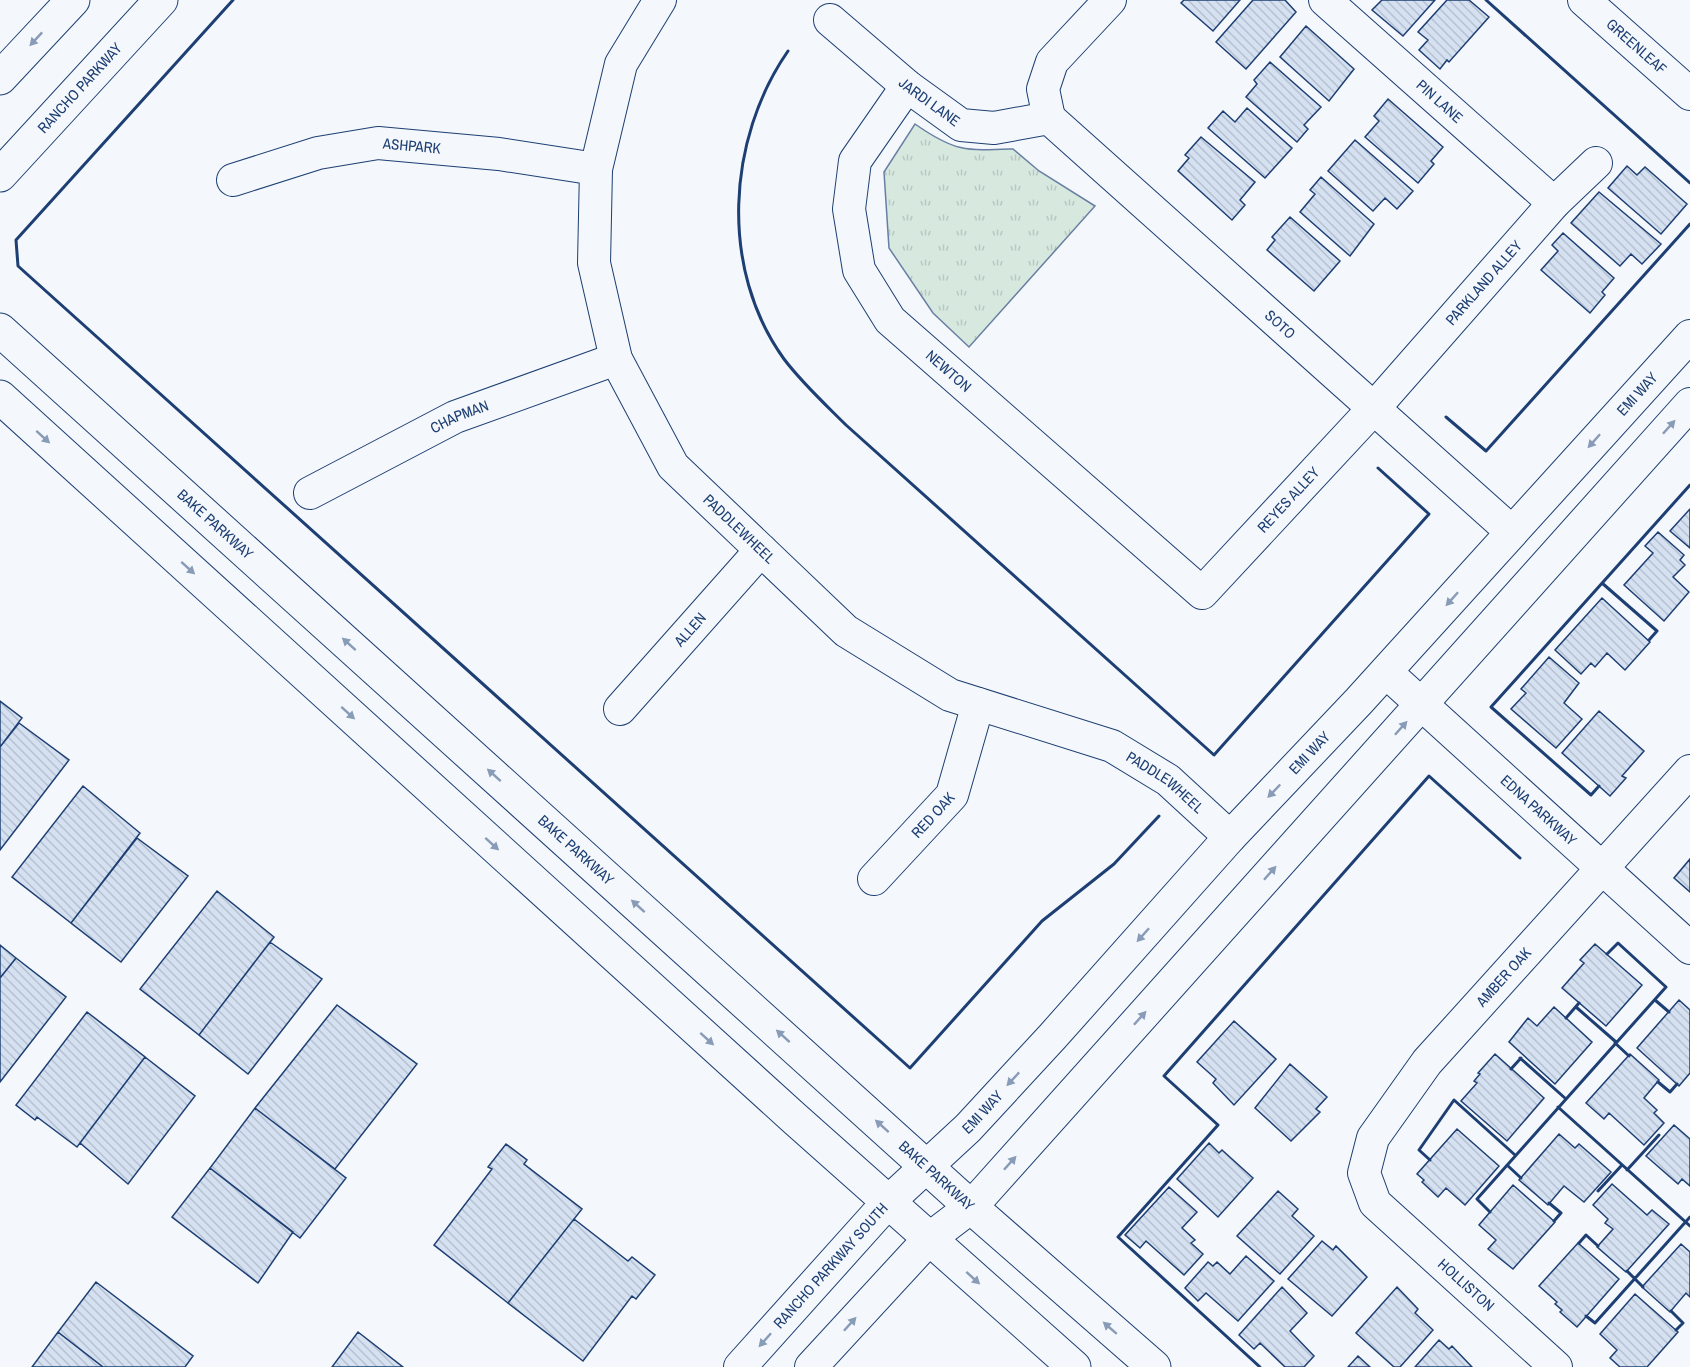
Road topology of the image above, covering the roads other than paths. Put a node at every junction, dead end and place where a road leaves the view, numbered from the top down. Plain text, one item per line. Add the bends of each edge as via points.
1 (73, 0) edge
2 (143, 0) edge
3 (161, 0) edge
4 (660, 0) edge
5 (1110, 0) edge
6 (1325, 0) edge
7 (1584, 0) edge
8 (830, 20) dead end
9 (127, 37) junction
10 (1684, 77) edge
11 (0, 78) edge
12 (908, 86) junction
13 (1049, 118) junction
14 (1596, 162) dead end
15 (596, 169) junction
16 (0, 176) edge
17 (233, 180) dead end
18 (1554, 203) junction
19 (0, 330) edge
20 (1690, 336) edge
21 (616, 359) junction
22 (0, 397) edge
23 (1690, 404) edge
24 (1375, 407) junction
25 (310, 493) dead end
26 (1512, 532) junction
27 (761, 550) junction
28 (1202, 593) joint
29 (1386, 672) junction
30 (978, 704) junction
31 (1422, 704) junction
32 (620, 709) dead end
33 (1690, 771) edge
34 (1230, 837) junction
35 (1601, 869) junction
36 (874, 879) dead end
37 (1690, 948) edge
38 (925, 1165) junction
39 (888, 1202) junction
40 (1375, 1203) joint
41 (971, 1207) junction
42 (930, 1239) junction
43 (740, 1367) edge
44 (811, 1367) edge
45 (1074, 1367) edge
46 (1154, 1367) edge
47 (1556, 1367) edge

1 -> 11 main road
2 - 9 main road
3 - 9 main road, RANCHO PARKWAY
4 - 15 street, PADDLEWHEEL via 621,64
5 - 13 street via 1052,62 1043,89
6 - 18 street, PIN LANE
7 - 10 street, GREENLEAF
8 - 12 street, JARDI LANE
9 - 16 main road, RANCHO PARKWAY
12 - 13 street, JARDI LANE via 961,125 994,128
12 - 28 street, NEWTON via 855,161 849,209 860,270 890,320
13 - 24 street, SOTO
14 - 18 street, PARKLAND ALLEY
15 - 17 street, ASHPARK via 500,154 378,143 318,153
15 - 21 street, PADDLEWHEEL via 594,263
18 - 24 street, PARKLAND ALLEY
38 -> 19 main road, BAKE PARKWAY
20 -> 26 street, EMI WAY
21 - 25 street, CHAPMAN via 455,417
21 - 27 street, PADDLEWHEEL via 674,466
22 -> 39 main road
31 -> 23 street
24 - 26 street, SOTO
24 - 28 street, REYES ALLEY
26 -> 29 street, EMI WAY
27 - 30 street, PADDLEWHEEL via 846,631 950,695
27 - 32 street, ALLEN
29 - 31 street, EDNA PARKWAY
29 -> 34 street, EMI WAY
30 - 34 street, PADDLEWHEEL via 1112,746 1168,780
30 - 36 street, RED OAK via 952,795
31 - 35 street, EDNA PARKWAY
41 -> 31 street
33 - 35 street, AMBER OAK
34 -> 38 street, EMI WAY via 968,1128
35 - 37 street, EDNA PARKWAY
35 - 40 street, AMBER OAK via 1427,1062 1373,1138 1364,1173
38 - 39 street, RANCHO PARKWAY SOUTH
38 - 41 main road, BAKE PARKWAY
39 - 42 main road
39 -> 43 street, RANCHO PARKWAY SOUTH
40 - 47 street, HOLLISTON
41 - 42 street
46 -> 41 main road, BAKE PARKWAY
44 -> 42 street
42 -> 45 main road

